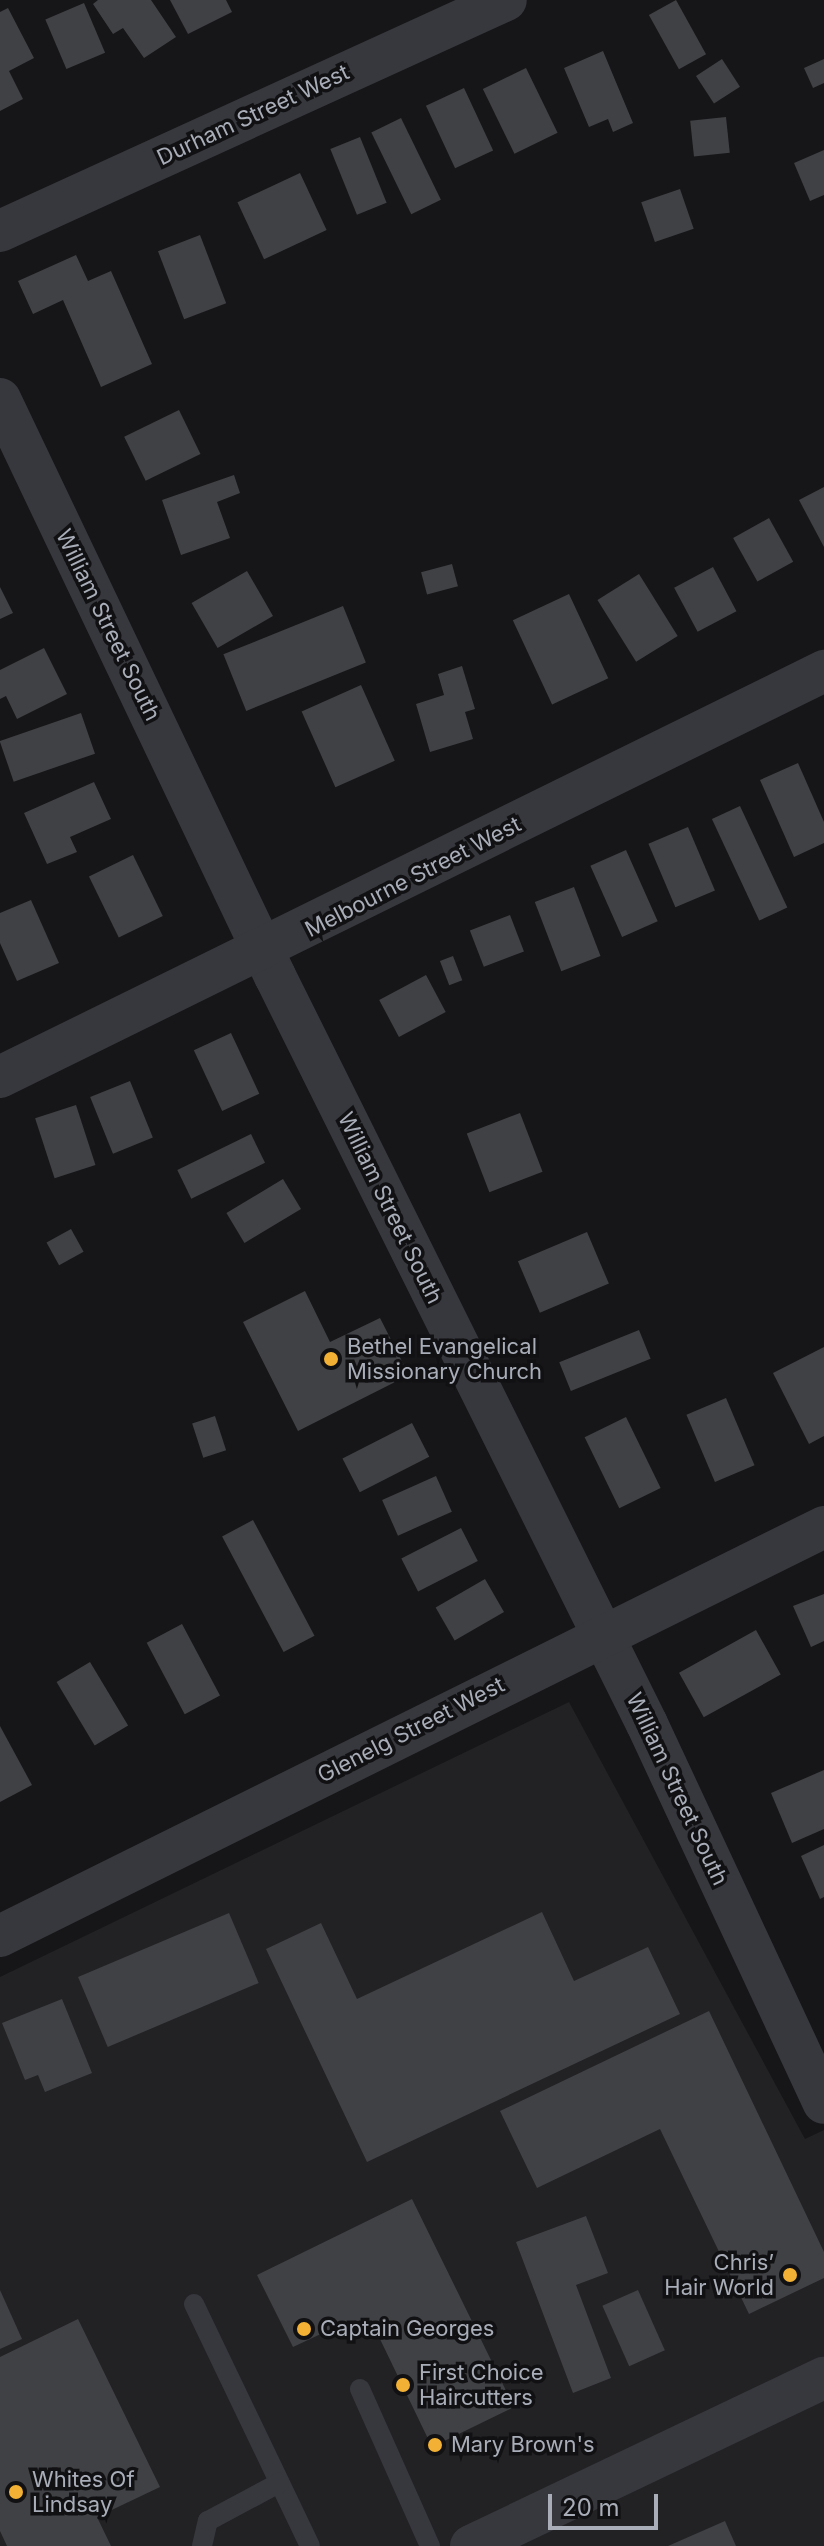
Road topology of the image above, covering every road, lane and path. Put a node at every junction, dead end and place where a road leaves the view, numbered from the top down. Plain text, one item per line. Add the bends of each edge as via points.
1 (506, 0) edge
2 (0, 231) edge
3 (0, 399) edge
4 (824, 671) edge
5 (263, 952) junction
6 (0, 1077) edge
7 (824, 1527) edge
8 (602, 1637) junction
9 (0, 1936) edge
10 (824, 2103) edge
11 (194, 2304) dead end
12 (824, 2378) edge
13 (360, 2389) dead end
14 (279, 2483) junction
15 (538, 2531) edge
16 (202, 2546) edge
17 (310, 2546) edge
18 (430, 2546) edge
19 (471, 2546) edge

1 - 2 street, Durham Street West
3 - 5 street, William Street South
4 - 5 street, Melbourne Street West
5 - 6 street, Melbourne Street West
5 - 8 street, William Street South
7 - 8 street, Glenelg Street West
8 - 9 street, Glenelg Street West
8 - 10 street, William Street South
11 - 14 lane
12 - 15 street
13 - 18 lane
14 - 16 lane via 208,2521
14 - 17 lane
15 - 19 street

